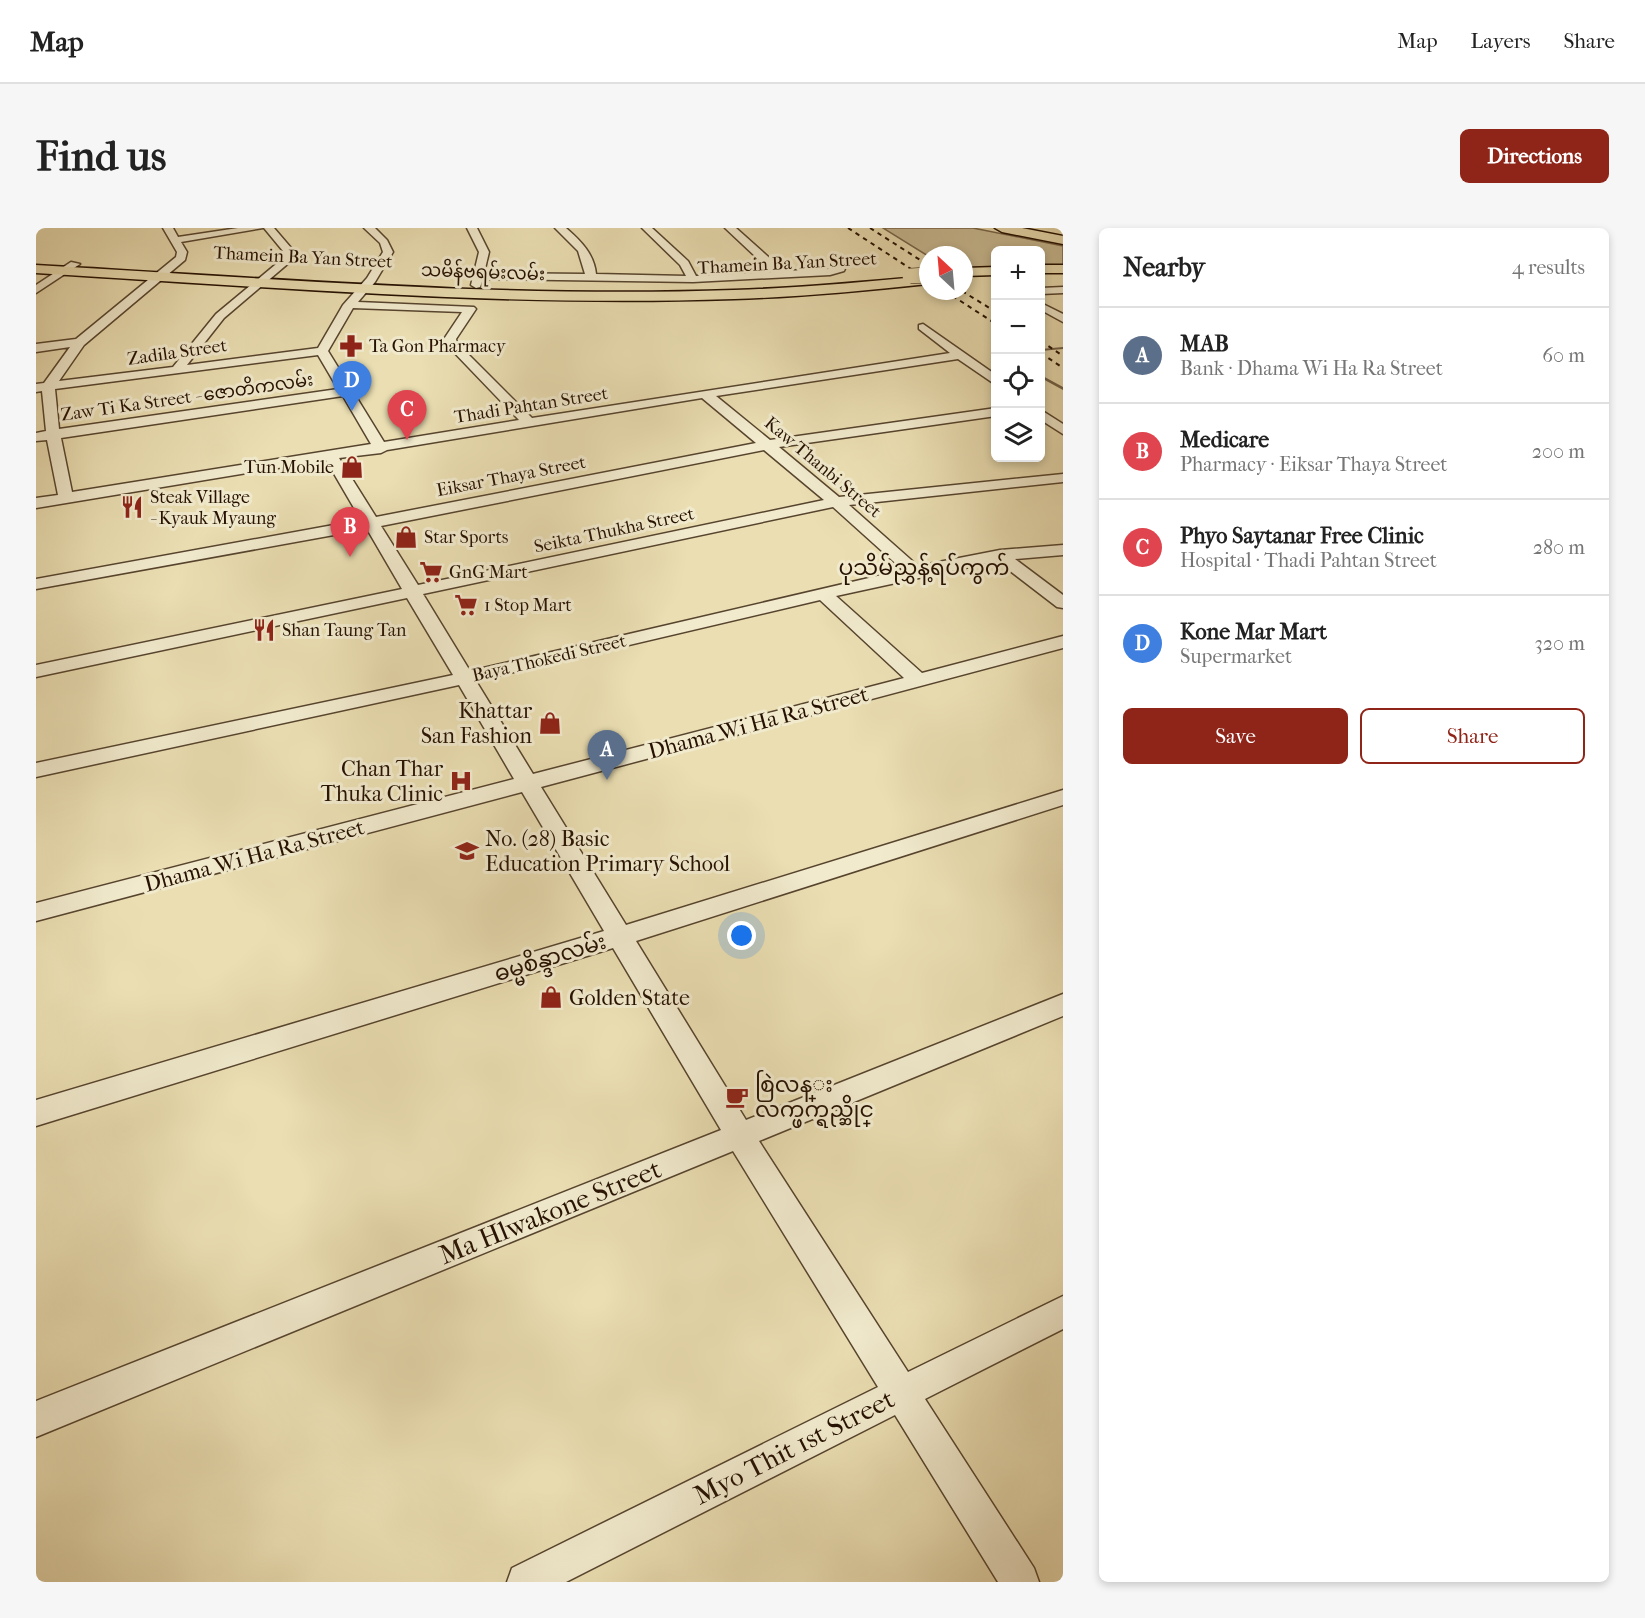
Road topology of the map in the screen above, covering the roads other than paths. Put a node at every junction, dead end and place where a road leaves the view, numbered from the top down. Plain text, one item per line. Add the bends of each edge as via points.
1 (168, 228) edge
2 (258, 228) edge
3 (269, 228) edge
4 (369, 228) edge
5 (475, 228) edge
6 (560, 228) edge
7 (647, 228) edge
8 (730, 228) edge
9 (1002, 228) edge
10 (197, 232) edge
11 (175, 240) junction
12 (1063, 240) edge
13 (36, 262) edge
14 (842, 264) dead end
15 (70, 267) junction
16 (36, 269) edge
17 (991, 271) edge
18 (163, 272) junction
19 (973, 272) edge
20 (782, 275) junction
21 (991, 276) edge
22 (973, 277) edge
23 (267, 278) junction
24 (919, 278) edge
25 (919, 278) edge
26 (591, 279) junction
27 (693, 279) junction
28 (477, 280) junction
29 (368, 284) junction
30 (36, 290) edge
31 (1063, 290) edge
32 (1045, 291) edge
33 (349, 306) junction
34 (1045, 308) edge
35 (1063, 319) edge
36 (923, 327) dead end
37 (80, 342) junction
38 (36, 348) edge
39 (322, 351) junction
40 (961, 356) junction
41 (180, 369) junction
42 (991, 377) edge
43 (42, 387) edge
44 (344, 392) junction
45 (705, 394) junction
46 (991, 413) edge
47 (1045, 417) edge
48 (529, 423) junction
49 (1063, 430) edge
50 (53, 435) junction
51 (36, 437) edge
52 (766, 446) junction
53 (381, 449) junction
54 (331, 456) junction
55 (1063, 478) edge
56 (66, 498) junction
57 (836, 502) junction
58 (36, 503) edge
59 (371, 523) junction
60 (1063, 550) edge
61 (1000, 555) junction
62 (915, 572) junction
63 (36, 584) edge
64 (413, 593) junction
65 (824, 594) junction
66 (1063, 603) edge
67 (1063, 642) edge
68 (36, 671) edge
69 (464, 678) junction
70 (918, 680) junction
71 (36, 770) edge
72 (528, 783) junction
73 (1063, 797) edge
74 (36, 912) edge
75 (620, 936) junction
76 (1063, 1005) edge
77 (36, 1113) edge
78 (740, 1136) junction
79 (1063, 1312) edge
80 (902, 1393) junction
81 (36, 1419) edge
82 (526, 1582) edge
83 (1020, 1582) edge

1 - 11 street
2 - 10 street
3 - 23 street via 288,251 286,261
4 - 29 street via 384,242 388,252
5 - 28 street via 484,252
6 - 26 street via 591,261
7 - 27 street via 684,263
8 - 20 street
9 - 12 main road
10 - 11 street
11 - 18 street via 182,258
13 - 15 main road
14 - 20 street via 840,269 830,272
15 - 16 main road, သမိန်ဗရမ်းလမ်း
15 - 18 main road, သမိန်ဗရမ်းလမ်း
15 - 30 street
17 - 19 main road
18 - 23 main road, သမိန်ဗရမ်းလမ်း
18 - 37 street
20 - 27 street
21 - 22 main road
23 - 29 main road, သမိန်ဗရမ်းလမ်း
23 - 41 street via 220,316
24 - 29 main road, သမိန်ဗရမ်းလမ်း via 803,291 703,295
25 - 28 main road, Thamein Ba Yan Street via 654,288
26 - 27 street
26 - 28 street
28 - 29 main road, Thamein Ba Yan Street
29 - 33 street
31 - 32 street
33 - 39 street
33 - 48 street via 470,309 450,339 452,344
34 - 35 street
36 - 40 street
37 - 38 street
37 - 43 street
39 - 41 street, Zadila Street
39 - 44 street
40 - 42 street
40 - 45 street, Thadi Pahtan Street
41 - 43 street, Zadila Street
43 - 50 street
44 - 50 street, Zaw Ti Ka Street - ဇောတိကလမ်း
44 - 53 street
45 - 48 street, Thadi Pahtan Street
45 - 52 street, Kaw Thanbi Street
46 - 52 street, Eiksar Thaya Street
47 - 49 street
48 - 53 street, Thadi Pahtan Street
50 - 51 street, Zaw Ti Ka Street - ဇောတိကလမ်း
50 - 56 street
52 - 57 street, Kaw Thanbi Street
52 - 59 street, Eiksar Thaya Street
53 - 54 street, Thadi Pahtan Street
54 - 56 street, Thadi Pahtan Street
54 - 59 street
55 - 57 street, Seikta Thukha Street
56 - 58 street, Thadi Pahtan Street
57 - 62 street, Kaw Thanbi Street
57 - 64 street, Seikta Thukha Street
59 - 63 street, Eiksar Thaya Street
59 - 64 street
60 - 61 street, Baya Thokedi Street
61 - 62 street, Baya Thokedi Street
61 - 66 street
62 - 65 street, Baya Thokedi Street
64 - 68 street, Seikta Thukha Street
64 - 69 street
65 - 69 street, Baya Thokedi Street
65 - 70 street
67 - 70 street, Dhama Wi Ha Ra Street
69 - 71 street, Baya Thokedi Street
69 - 72 street
70 - 72 street, Dhama Wi Ha Ra Street
72 - 74 street, Dhama Wi Ha Ra Street
72 - 75 street
73 - 75 street, ဓမ္မစိန္ဒာလမ်း
75 - 77 street, ဓမ္မစိန္ဒာလမ်း
75 - 78 street
76 - 78 street, Ma Hlwakone Street
78 - 80 street
78 - 81 street, Ma Hlwakone Street
79 - 80 street, Myo Thit 1st Street
80 - 82 street, Myo Thit 1st Street
80 - 83 street

